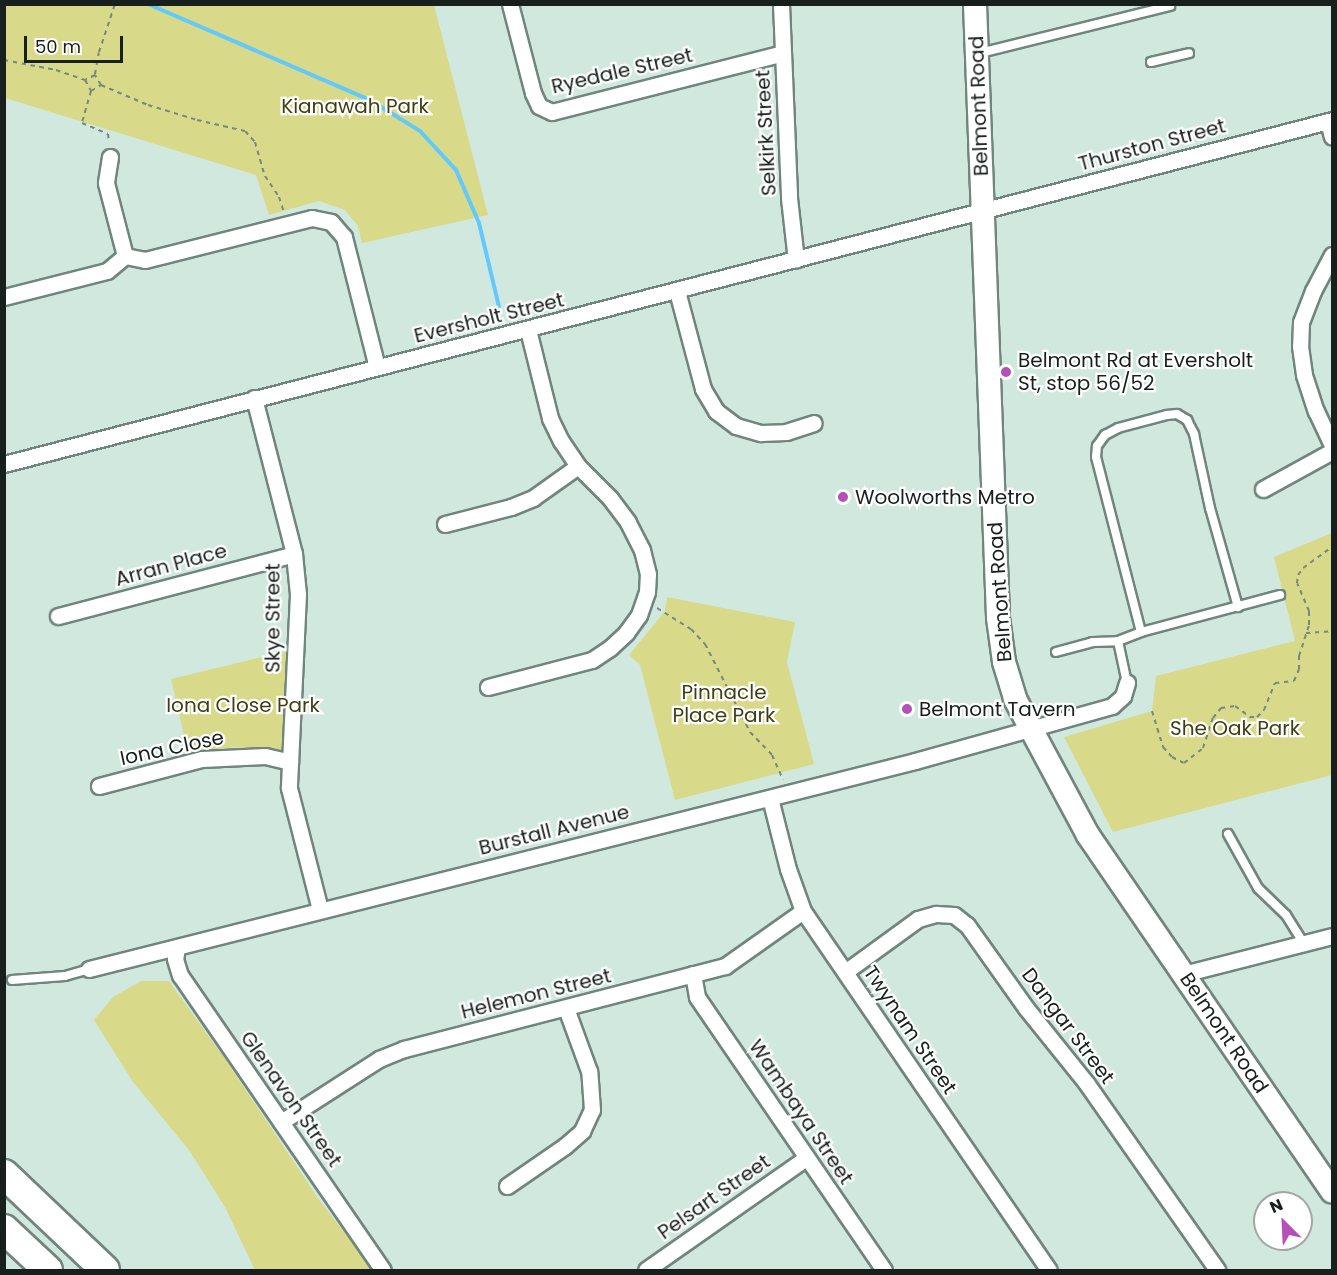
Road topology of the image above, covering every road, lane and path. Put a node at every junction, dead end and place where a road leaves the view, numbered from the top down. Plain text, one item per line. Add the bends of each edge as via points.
1 (115, 4) edge
2 (510, 4) edge
3 (781, 4) edge
4 (975, 4) edge
5 (1170, 6) edge
6 (783, 53) junction
7 (1189, 53) dead end
8 (976, 54) junction
9 (4, 60) edge
10 (1151, 62) dead end
11 (95, 75) junction
12 (85, 80) junction
13 (101, 85) junction
14 (91, 91) junction
15 (1330, 120) edge
16 (1332, 137) edge
17 (110, 157) joint
18 (983, 212) junction
19 (287, 224) junction
20 (1332, 255) edge
21 (125, 256) junction
22 (796, 260) junction
23 (677, 291) junction
24 (4, 297) edge
25 (528, 330) junction
26 (377, 367) junction
27 (254, 398) junction
28 (814, 423) dead end
29 (1332, 445) edge
30 (1332, 450) edge
31 (4, 464) edge
32 (578, 466) junction
33 (1263, 489) dead end
34 (445, 524) dead end
35 (1332, 547) edge
36 (294, 554) junction
37 (1280, 595) dead end
38 (644, 600) junction
39 (1238, 607) junction
40 (58, 616) dead end
41 (1332, 631) edge
42 (1141, 632) junction
43 (1306, 633) junction
44 (1118, 641) junction
45 (1056, 652) dead end
46 (1127, 683) joint
47 (489, 687) dead end
48 (1152, 711) dead end
49 (1029, 728) junction
50 (290, 762) junction
51 (783, 781) dead end
52 (99, 786) dead end
53 (770, 798) junction
54 (1228, 834) dead end
55 (320, 910) junction
56 (803, 911) junction
57 (1332, 936) edge
58 (1304, 944) junction
59 (177, 948) junction
60 (89, 969) joint
61 (844, 972) junction
62 (693, 974) junction
63 (1183, 974) junction
64 (12, 980) dead end
65 (566, 1008) junction
66 (281, 1122) junction
67 (806, 1158) junction
68 (4, 1174) edge
69 (507, 1186) dead end
70 (1332, 1191) edge
71 (4, 1229) edge
72 (48, 1270) edge
73 (105, 1270) edge
74 (383, 1270) edge
75 (646, 1270) edge
76 (884, 1270) edge
77 (1049, 1270) edge
78 (1217, 1270) edge

1 - 11 path
2 - 6 street, Ryedale Street via 533,93 540,106 552,112
3 - 6 street, Selkirk Street
4 - 8 main road, Belmont Road
5 - 8 lane
6 - 22 street, Selkirk Street via 789,198
7 - 10 lane
8 - 18 main road, Belmont Road
9 - 12 path
11 - 12 path
11 - 13 path
12 - 14 path
13 - 14 path
13 - 19 path via 148,105 245,131 255,142 265,176 279,197
14 - 17 path via 82,123 108,134
15 - 16 street
15 - 18 street, Thurston Street
17 - 21 street via 106,183
18 - 22 street, Eversholt Street
18 - 49 main road, Belmont Road via 998,618 1004,662
19 - 21 street via 145,260
19 - 26 street via 312,218 331,222 344,237
20 - 29 street via 1301,322 1300,346 1304,375
21 - 24 street via 107,271
22 - 23 street, Eversholt Street
23 - 25 street, Eversholt Street
23 - 28 street via 703,389 716,411 736,426 761,433 786,432
25 - 26 street, Eversholt Street
25 - 32 street via 550,418
26 - 27 street, Eversholt Street
27 - 31 street, Eversholt Street
27 - 36 street, Skye Street
30 - 33 street
32 - 34 street via 533,498
32 - 38 street via 610,498 638,541 648,574
35 - 43 path via 1298,575 1297,584 1309,611
36 - 40 street, Arran Place
36 - 50 street, Skye Street via 298,594
37 - 39 lane
38 - 47 street via 626,633 592,660
38 - 51 path via 676,619 705,644 750,732 772,755
39 - 42 lane
39 - 42 lane via 1194,434 1188,420 1177,414 1157,417 1105,435 1097,446 1096,457
41 - 43 path
42 - 44 lane
43 - 48 path via 1294,681 1275,683 1257,717 1250,717 1235,706 1221,708 1213,718 1203,748 1184,763 1163,747
44 - 45 lane via 1093,642
44 - 46 lane
46 - 49 street, Burstall Avenue via 1123,696 1112,706
49 - 53 street, Burstall Avenue
49 - 63 main road, Belmont Road via 1088,835
50 - 52 street, Iona Close via 265,756 202,759
50 - 55 street, Skye Street via 289,788
53 - 55 street, Burstall Avenue
53 - 56 street, Twynam Street
54 - 58 lane via 1258,888 1286,915
55 - 59 street, Burstall Avenue
56 - 61 street, Twynam Street
56 - 62 street, Helemon Street via 725,966
57 - 58 street
58 - 63 street
59 - 60 street, Burstall Avenue
59 - 66 street, Glenavon Street via 175,958 180,975
60 - 64 lane via 65,976
61 - 77 street, Twynam Street
61 - 78 street, Dangar Street via 918,919 954,915 967,925 1087,1084
62 - 65 street, Helemon Street
62 - 67 street, Wambaya Street via 697,997
63 - 70 main road, Belmont Road
65 - 66 street, Helemon Street via 404,1049 379,1059
65 - 69 street via 589,1071 592,1110 582,1131
66 - 74 street, Glenavon Street
67 - 75 street, Pelsart Street
67 - 76 street, Wambaya Street
68 - 73 highway
71 - 72 highway

